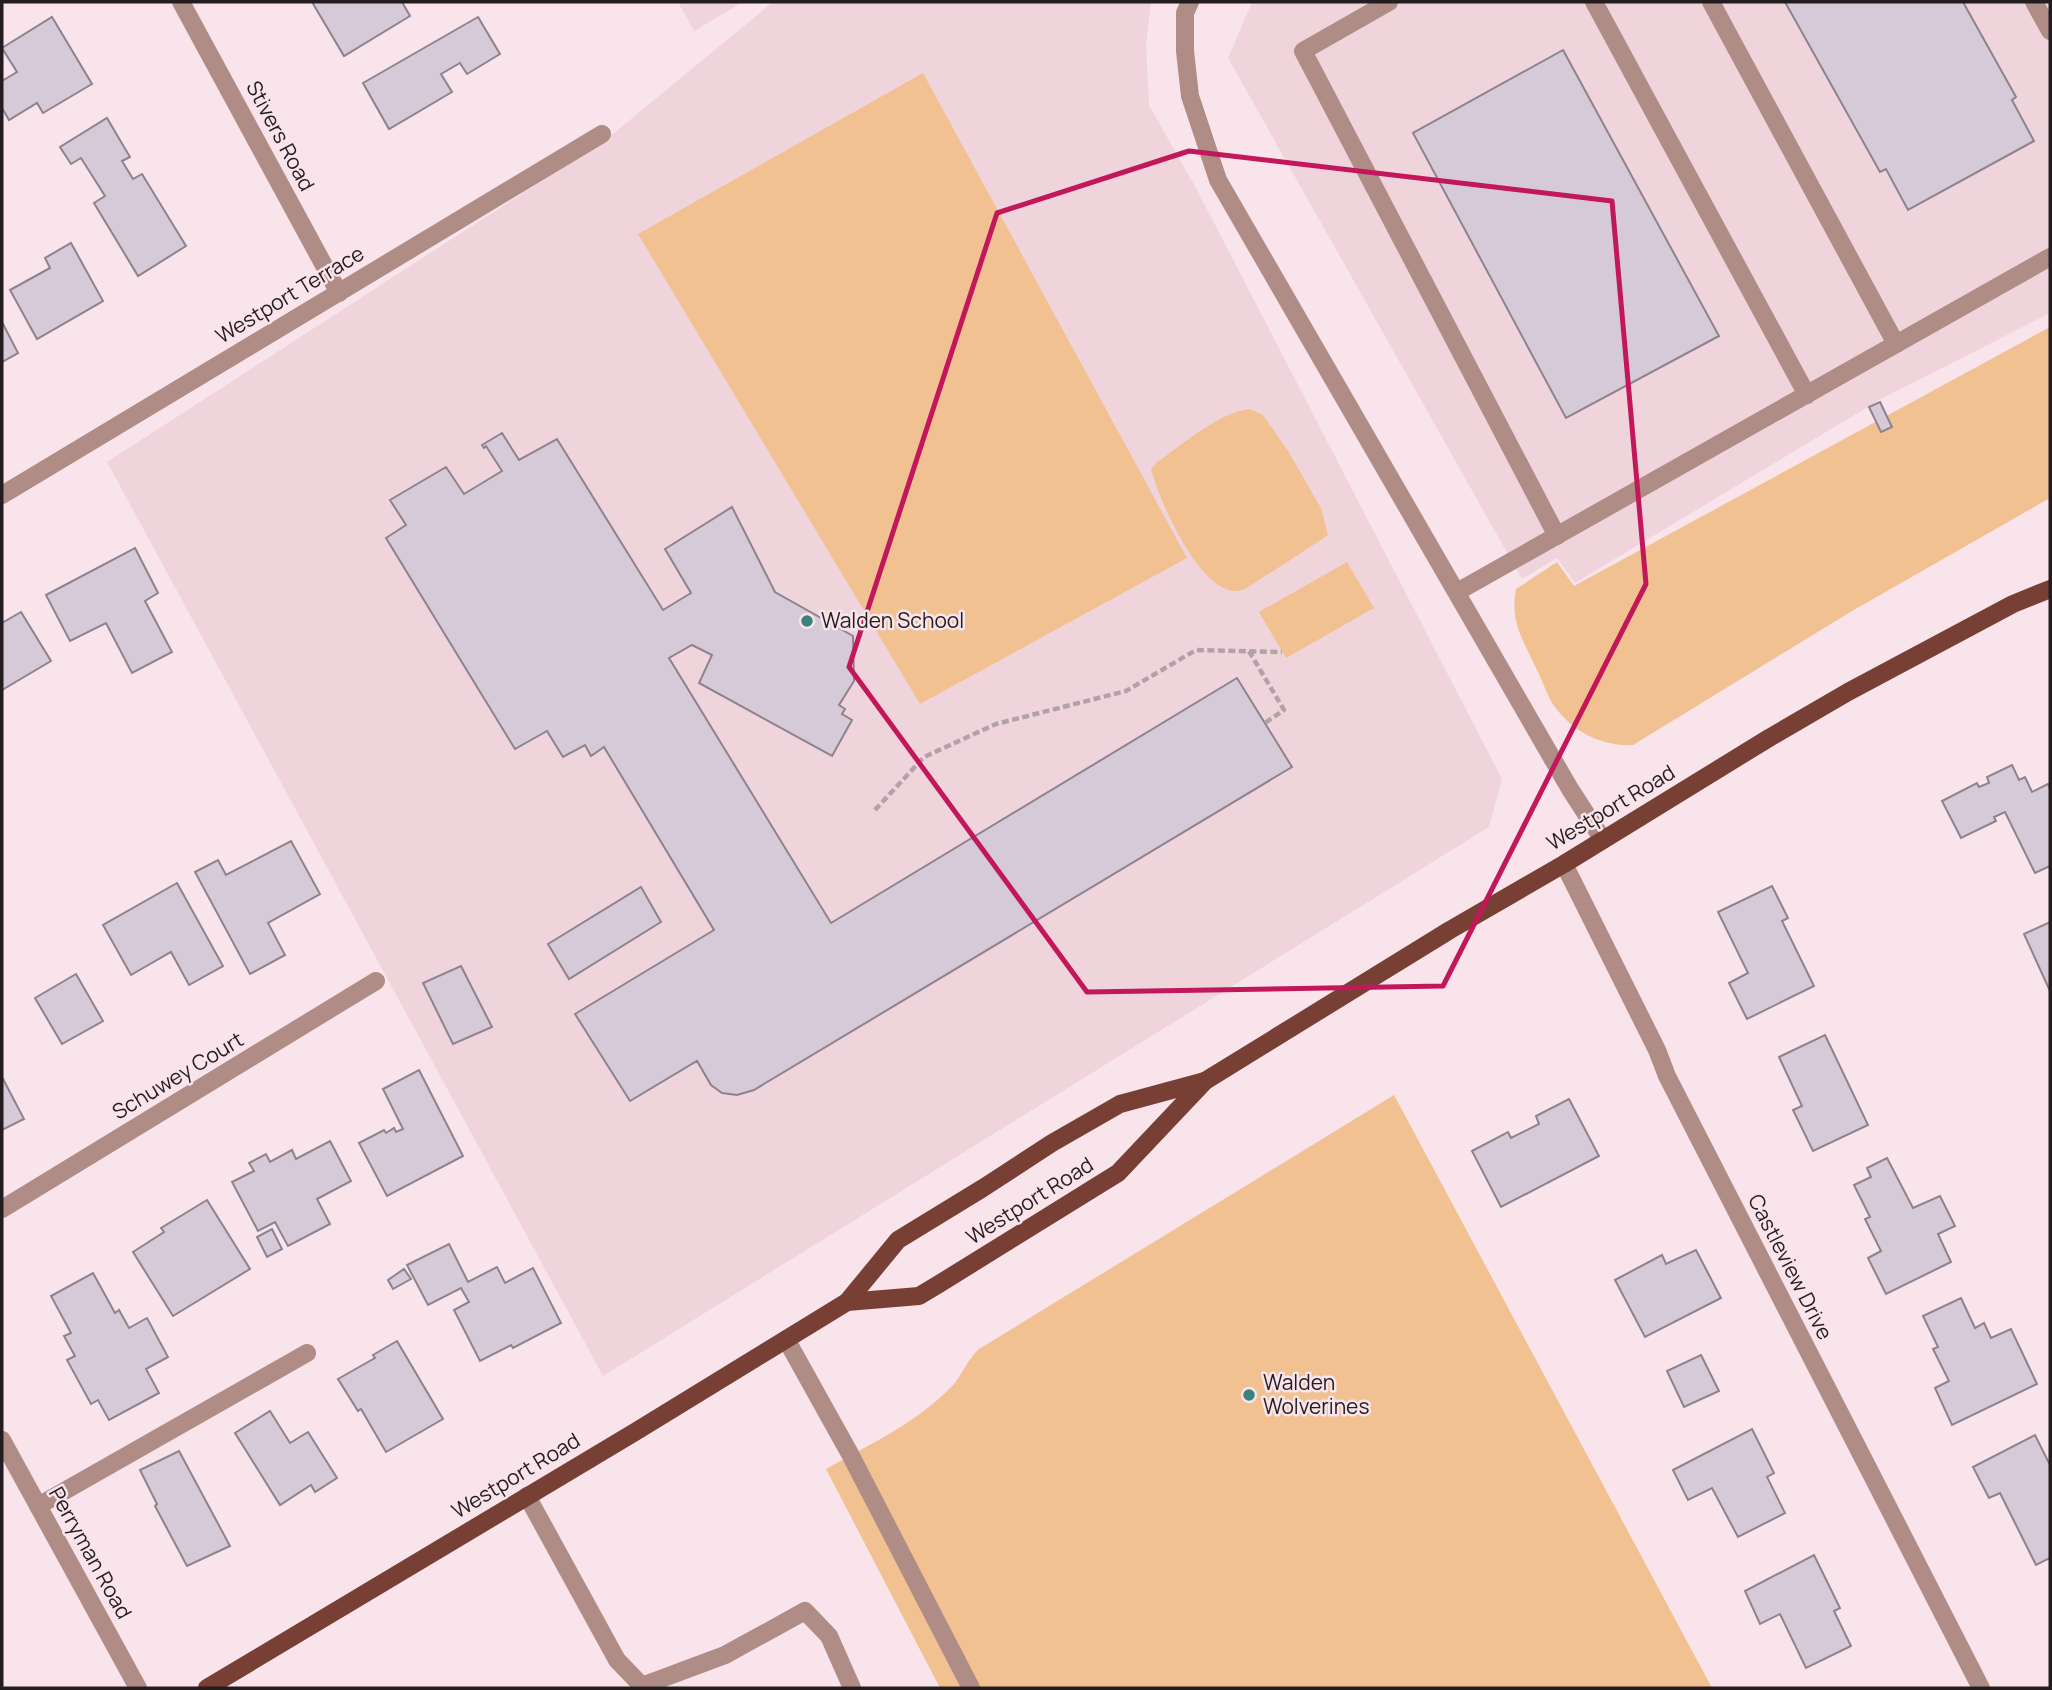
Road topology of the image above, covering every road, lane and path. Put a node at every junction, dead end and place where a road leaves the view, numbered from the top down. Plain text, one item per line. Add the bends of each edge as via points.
1 (181, 2) edge
2 (1190, 2) edge
3 (1389, 2) edge
4 (1594, 2) edge
5 (1711, 2) edge
6 (2034, 2) edge
7 (2050, 31) edge
8 (602, 134) dead end
9 (2050, 257) edge
10 (339, 293) junction
11 (1896, 344) junction
12 (1807, 395) junction
13 (2, 495) edge
14 (1557, 536) junction
15 (2050, 589) edge
16 (1457, 592) junction
17 (1249, 651) junction
18 (1282, 652) dead end
19 (1265, 723) dead end
20 (876, 810) dead end
21 (1603, 840) junction
22 (1564, 864) junction
23 (376, 981) dead end
24 (1205, 1081) junction
25 (2, 1209) edge
26 (847, 1302) junction
27 (786, 1339) junction
28 (307, 1353) dead end
29 (2, 1440) edge
30 (527, 1496) junction
31 (38, 1506) junction
32 (640, 1687) edge
33 (138, 1688) edge
34 (207, 1688) edge
35 (852, 1688) edge
36 (971, 1688) edge
37 (1981, 1688) edge

1 - 10 street, Stivers Road
2 - 16 street via 1185,13 1190,96 1218,180
3 - 14 street via 1303,51
4 - 12 street
5 - 11 street
6 - 7 street
8 - 10 street, Westport Terrace
9 - 11 street
10 - 13 street, Westport Terrace
11 - 12 street
12 - 14 street
14 - 16 street
15 - 21 main road, Westport Road via 2013,604 1849,692
16 - 21 street
17 - 18 path
17 - 19 path via 1284,710
17 - 20 path via 1196,650 1126,691 996,724 924,757
21 - 22 main road, Westport Road
22 - 24 main road, Westport Road
22 - 37 street, Castleview Drive via 1667,1076
23 - 25 street, Schuwey Court
24 - 26 main road, Westport Road via 1120,1104 1052,1143 898,1240
24 - 26 main road, Westport Road via 1118,1173 939,1284 919,1296
26 - 27 main road, Westport Road
27 - 30 main road, Westport Road
27 - 36 street
28 - 31 street
29 - 31 street, Perryman Road
30 - 32 street via 617,1660
30 - 34 main road, Westport Road
31 - 33 street, Perryman Road
32 - 35 street via 725,1655 804,1611 829,1636

